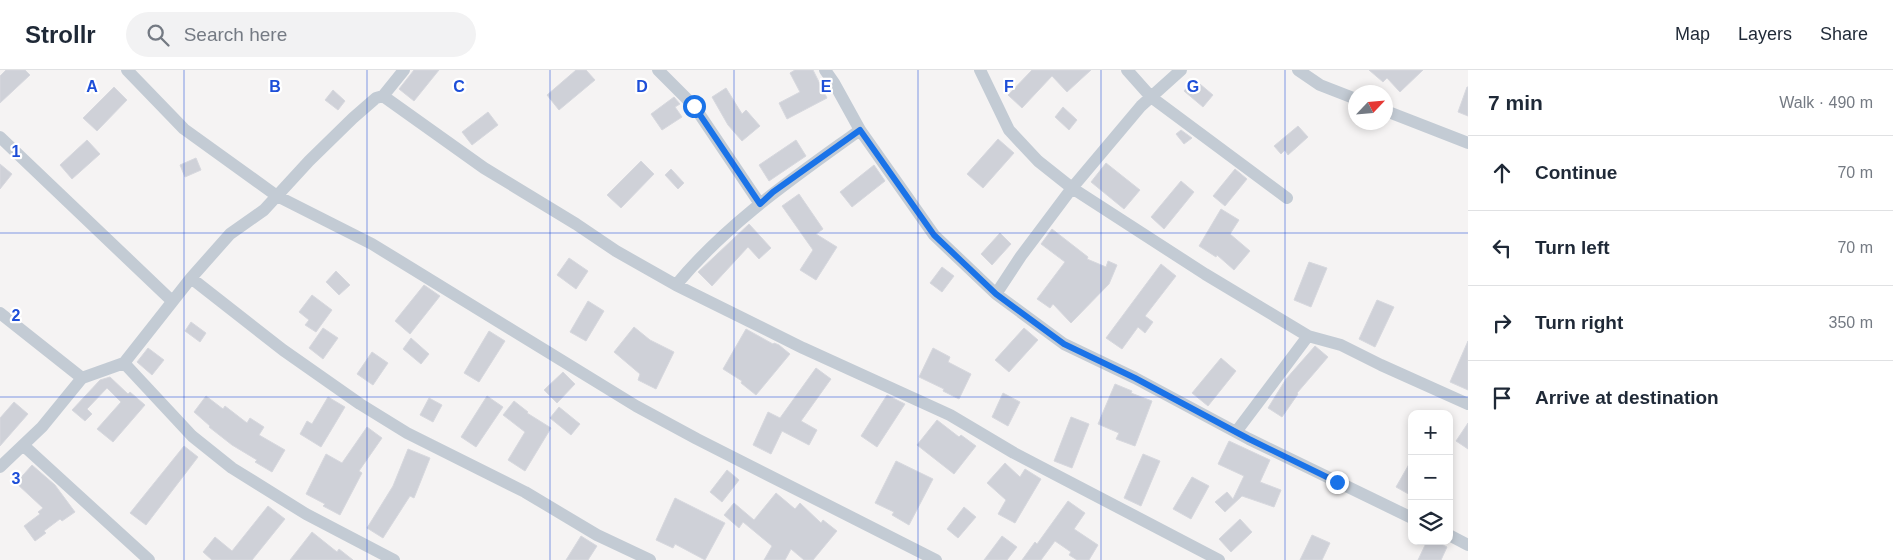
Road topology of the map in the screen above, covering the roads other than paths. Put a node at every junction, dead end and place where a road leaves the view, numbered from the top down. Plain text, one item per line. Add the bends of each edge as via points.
1 (127, 70) edge
2 (404, 70) edge
3 (658, 70) edge
4 (825, 70) edge
5 (980, 70) edge
6 (1126, 70) edge
7 (1181, 70) edge
8 (1298, 70) edge
9 (383, 96) junction
10 (1348, 96) edge
11 (1152, 97) junction
12 (1393, 114) edge
13 (860, 130) junction
14 (0, 136) edge
15 (1468, 143) edge
16 (1072, 188) junction
17 (277, 196) junction
18 (1287, 198) dead end
19 (760, 204) junction
20 (191, 278) junction
21 (676, 285) junction
22 (996, 294) junction
23 (172, 301) junction
24 (0, 313) edge
25 (1308, 336) junction
26 (124, 363) junction
27 (82, 378) junction
28 (1468, 404) edge
29 (1236, 432) junction
30 (23, 445) junction
31 (0, 467) edge
32 (1408, 516) edge
33 (1453, 538) edge
34 (1468, 546) edge
35 (149, 560) edge
36 (394, 560) edge
37 (650, 560) edge
38 (936, 560) edge
39 (1219, 560) edge

1 - 17 street via 184,129
2 - 9 street
3 - 19 street via 694,106
4 - 13 street
5 - 16 street via 1009,130
6 - 11 street
7 - 11 street
8 - 10 street via 1320,85
9 - 17 street via 376,98 353,118
9 - 21 street via 484,168 616,252
11 - 16 street
11 - 18 street
12 - 15 street
13 - 19 street
13 - 22 street via 934,235
14 - 23 street
16 - 22 street
16 - 25 street
17 - 20 street via 264,210 230,234
17 - 38 street via 372,244 636,406
19 - 21 street via 693,265
20 - 23 street
20 - 37 street via 283,350 407,433
21 - 39 street via 794,344 950,414 1014,453
22 - 29 street via 1064,344
23 - 26 street
24 - 27 street
25 - 28 street via 1341,345
25 - 29 street
26 - 27 street
26 - 36 street via 192,436 232,468 306,514
27 - 30 street
29 - 32 street
30 - 31 street
30 - 35 street
33 - 34 street

